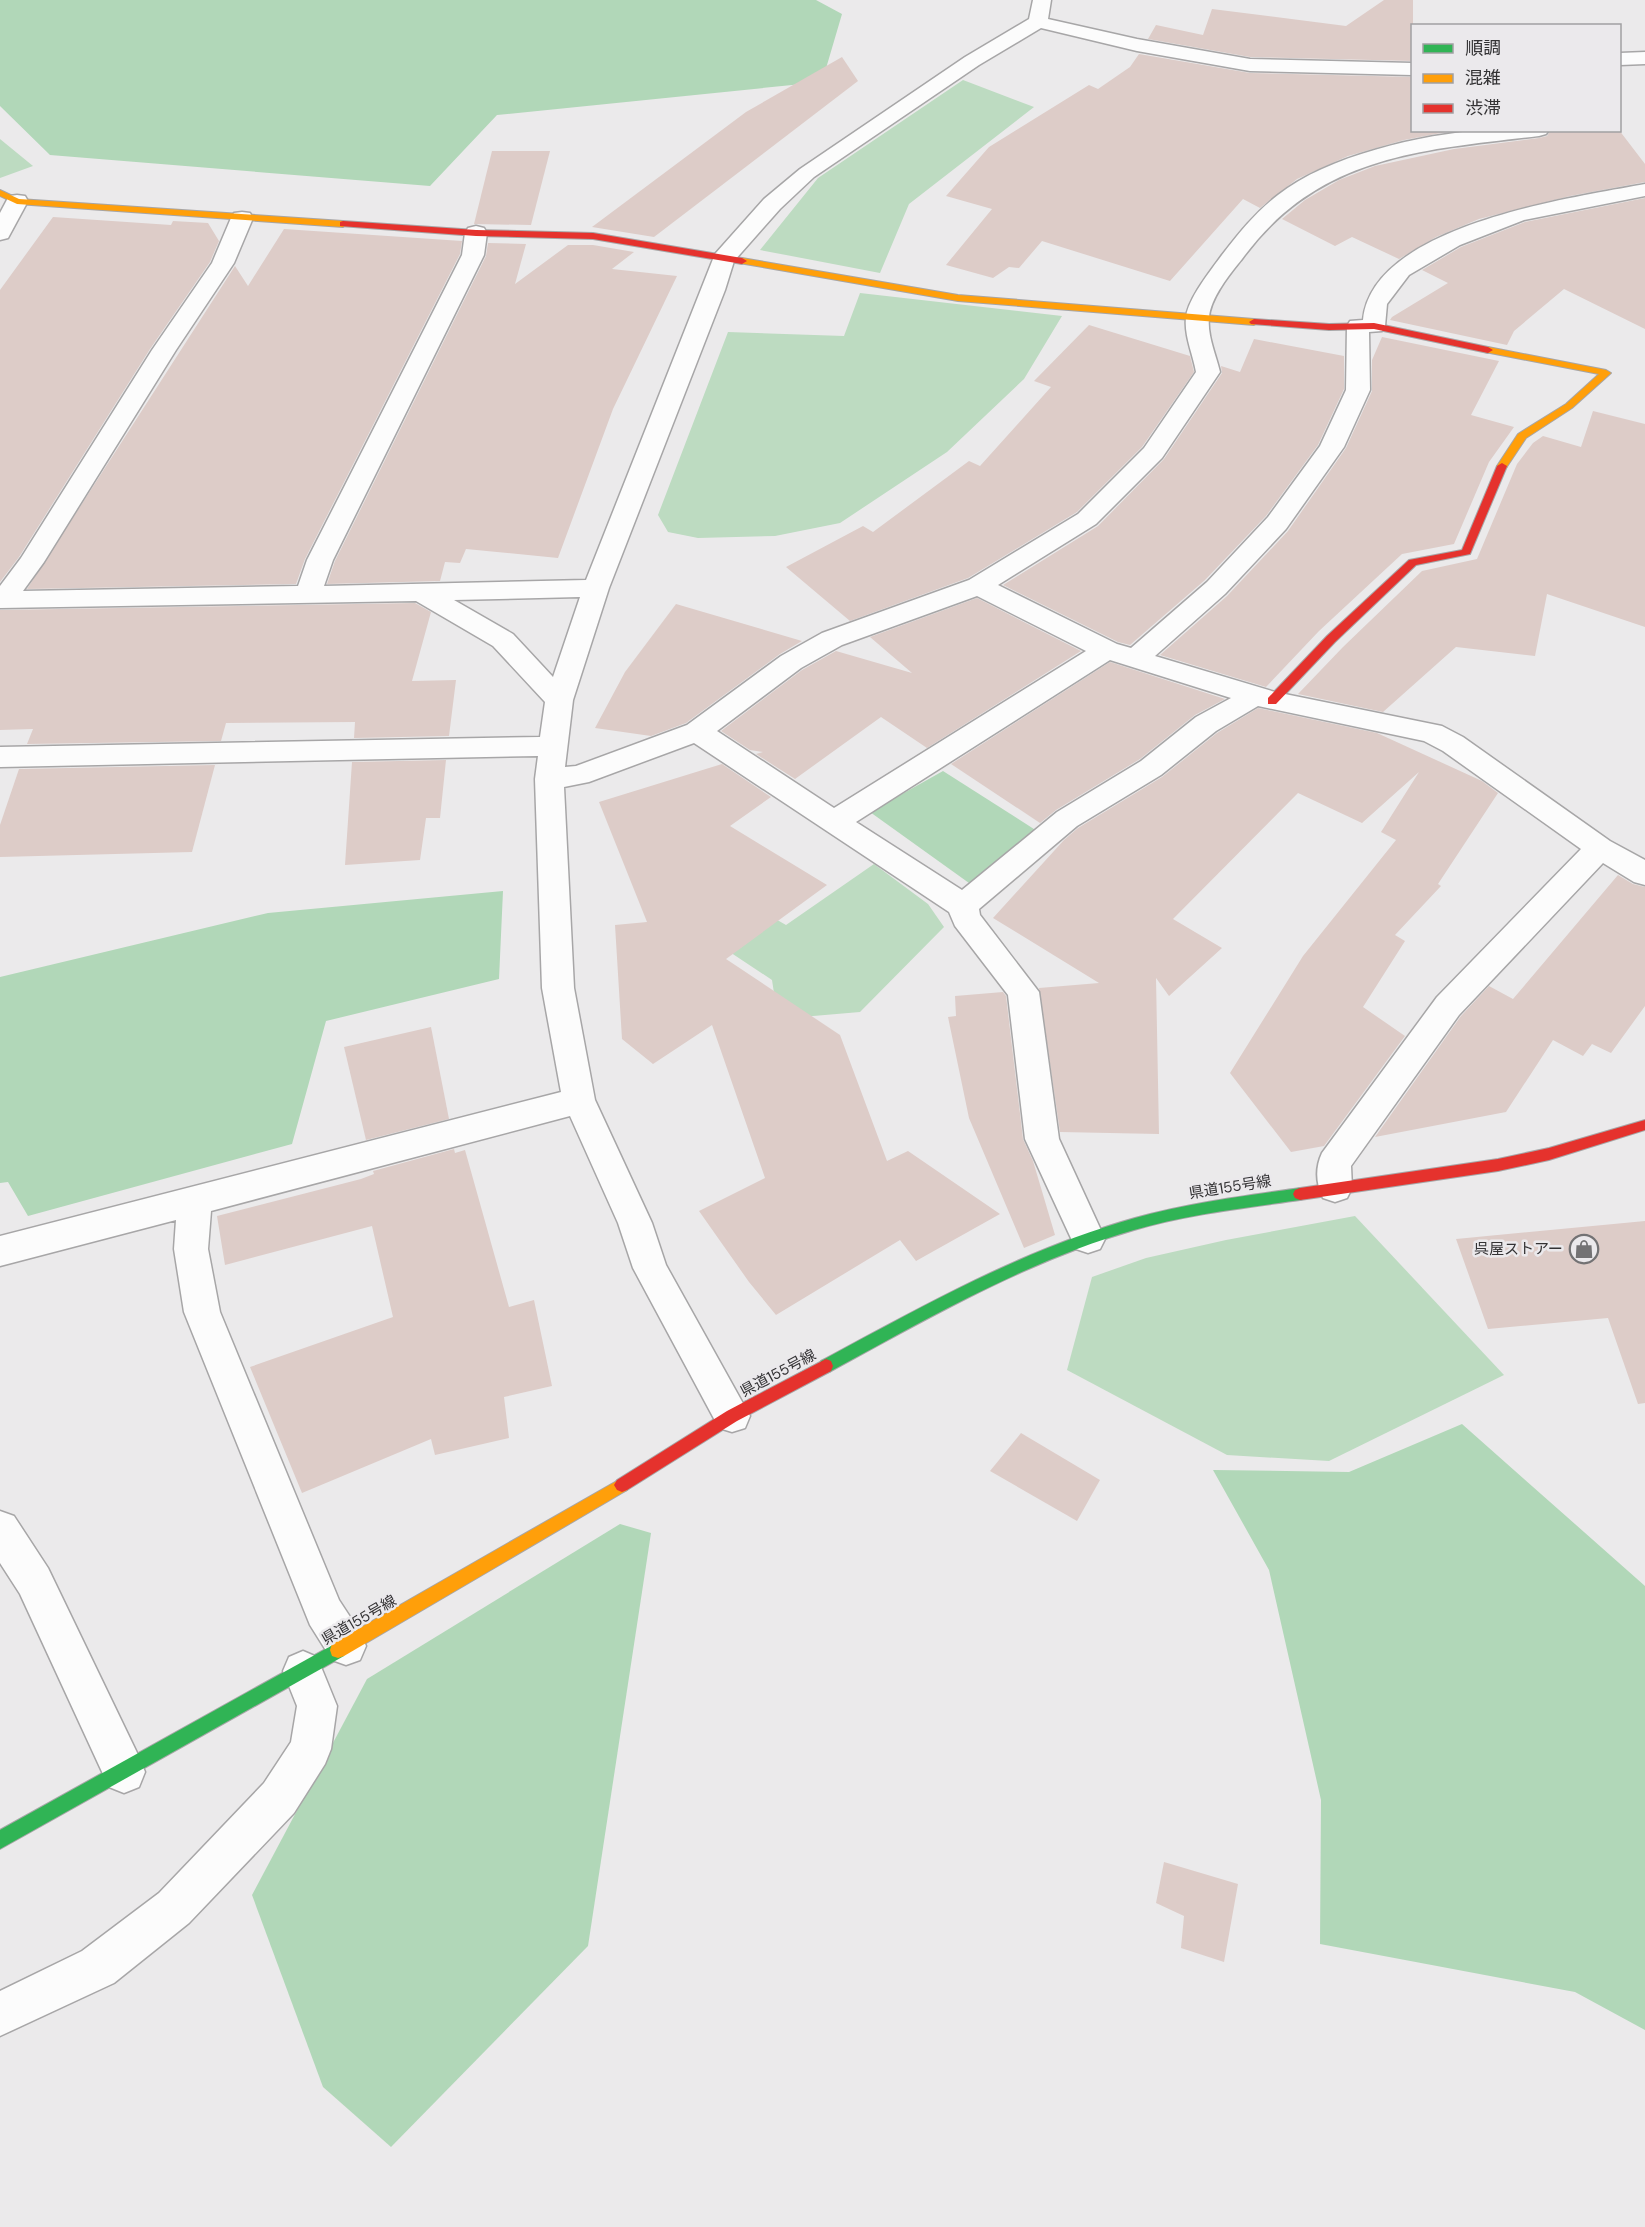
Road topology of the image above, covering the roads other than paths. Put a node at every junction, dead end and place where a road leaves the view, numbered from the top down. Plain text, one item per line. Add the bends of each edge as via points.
1 (1042, 0) edge
2 (1038, 22) junction
3 (1621, 58) edge
4 (1645, 58) edge
5 (1411, 69) edge
6 (1523, 132) edge
7 (1645, 190) edge
8 (8, 196) edge
9 (242, 218) junction
10 (0, 233) edge
11 (476, 234) junction
12 (723, 259) junction
13 (1197, 319) junction
14 (1366, 326) junction
15 (978, 586) junction
16 (596, 588) junction
17 (308, 594) junction
18 (424, 594) junction
19 (2, 600) edge
20 (1107, 650) junction
21 (1135, 659) junction
22 (1263, 698) junction
23 (559, 700) junction
24 (697, 732) junction
25 (551, 746) junction
26 (0, 757) edge
27 (549, 778) junction
28 (836, 821) junction
29 (1600, 848) junction
30 (1645, 874) edge
31 (963, 906) junction
32 (579, 1100) junction
33 (1645, 1125) edge
34 (1335, 1188) junction
35 (195, 1202) junction
36 (1088, 1239) junction
37 (0, 1251) edge
38 (732, 1416) junction
39 (0, 1529) edge
40 (346, 1646) junction
41 (303, 1671) junction
42 (124, 1772) junction
43 (0, 1840) edge
44 (0, 2014) edge

1 - 2 street
2 - 5 street via 1250,65
2 - 12 street via 972,61 807,173 772,204
3 - 4 street
6 - 13 street via 1418,145 1310,181 1266,213 1235,250
7 - 14 street via 1519,215 1452,240 1401,270 1376,304
8 - 9 street
8 - 10 street
9 - 11 street
9 - 19 street via 223,262 31,562
11 - 12 street via 593,236
11 - 17 street via 473,255 320,560
12 - 13 street via 958,298
12 - 16 street
13 - 14 street
13 - 15 street via 1208,372 1153,453 1087,519
14 - 21 street via 1358,390 1332,447 1277,523 1216,588
14 - 22 street via 1606,373 1569,406 1522,436 1503,463 1466,552 1413,562
15 - 20 street
15 - 24 street via 832,639 791,662
16 - 18 street
16 - 23 street
17 - 18 street
17 - 19 street
18 - 23 street via 503,640
20 - 21 street
20 - 28 street
21 - 22 street
22 - 29 street via 1432,733
22 - 31 street via 1206,724 1151,768 1067,819
23 - 25 street
24 - 27 street via 579,775
24 - 28 street
25 - 26 street
25 - 27 street
27 - 32 street via 558,988
28 - 31 street
29 - 30 street
29 - 34 street via 1448,1006 1334,1163
31 - 36 street via 966,918 1023,992 1042,1139
32 - 35 street
32 - 38 street via 650,1268
33 - 34 street, 県道155号線 via 1498,1165
34 - 36 street, 県道155号線 via 1179,1212
35 - 37 street
35 - 40 street via 191,1250 202,1312 324,1611
36 - 38 street, 県道155号線 via 987,1282
38 - 40 street, 県道155号線 via 596,1502
39 - 42 street via 34,1581
40 - 41 street, 県道155号線
41 - 42 street, 県道155号線
41 - 44 street via 317,1706 309,1749 279,1798 174,1908 98,1967
42 - 43 street, 県道155号線

